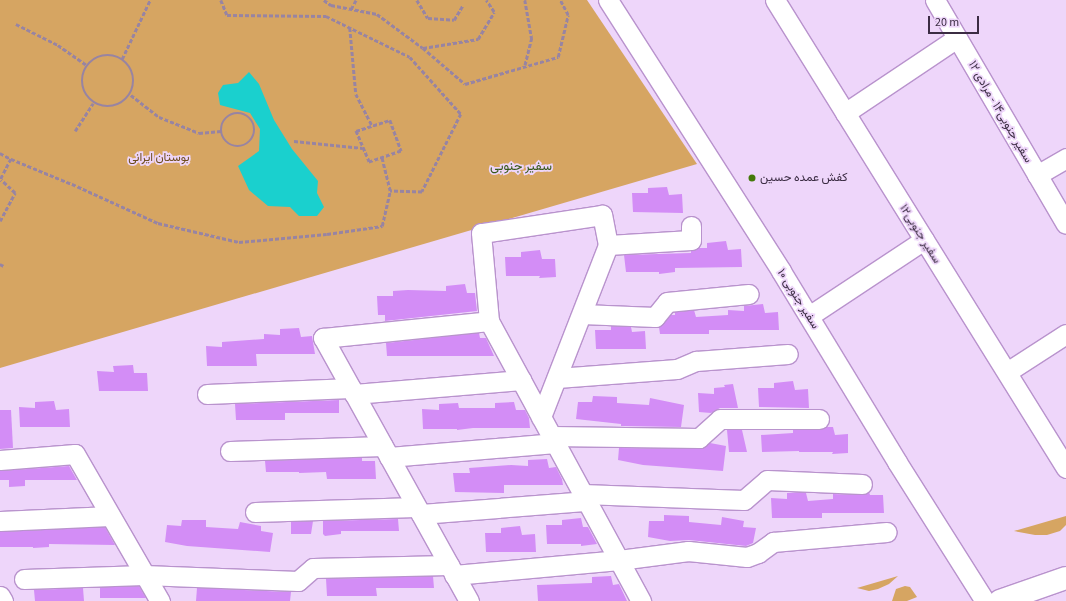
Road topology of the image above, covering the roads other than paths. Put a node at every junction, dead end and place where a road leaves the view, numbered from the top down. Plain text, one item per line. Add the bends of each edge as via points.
1 (608, 0) edge
2 (775, 0) edge
3 (935, 0) edge
4 (957, 38) junction
5 (845, 113) junction
6 (1066, 158) edge
7 (1037, 175) junction
8 (1066, 224) edge
9 (691, 226) dead end
10 (924, 240) junction
11 (608, 245) junction
12 (749, 294) dead end
13 (582, 314) junction
14 (809, 316) junction
15 (489, 322) junction
16 (1066, 334) edge
17 (788, 354) dead end
18 (1007, 372) junction
19 (557, 378) junction
20 (521, 380) junction
21 (352, 391) junction
22 (207, 394) dead end
23 (541, 417) junction
24 (819, 419) dead end
25 (553, 439) junction
26 (230, 451) dead end
27 (386, 452) junction
28 (0, 460) edge
29 (1066, 468) edge
30 (862, 484) dead end
31 (585, 497) junction
32 (418, 510) junction
33 (255, 512) dead end
34 (110, 516) junction
35 (0, 521) edge
36 (887, 532) dead end
37 (619, 560) junction
38 (451, 570) junction
39 (144, 575) junction
40 (1066, 578) edge
41 (24, 579) dead end
42 (0, 596) edge
43 (3, 601) edge
44 (160, 601) edge
45 (469, 601) edge
46 (642, 601) edge
47 (985, 601) edge
48 (1000, 601) edge

1 - 14 street, سفیر جنوبی ۱۰
2 - 5 street, سفیر جنوبی۱۲
3 - 4 street, سفیر جنوبی۱۴ - مرادی ۱۲
4 - 5 street
4 - 7 street, سفیر جنوبی۱۴ - مرادی ۱۲
5 - 10 street, سفیر جنوبی۱۲
6 - 7 street
7 - 8 street, سفیر جنوبی۱۴ - مرادی ۱۲
9 - 11 street via 691,240
10 - 14 street
10 - 18 street, سفیر جنوبی۱۲
11 - 13 street
11 - 15 street via 602,215 481,233
12 - 13 street via 667,302 655,317
13 - 19 street
14 - 47 street, سفیر جنوبی ۱۰
15 - 20 street
15 - 21 street via 323,338
16 - 18 street
17 - 19 street via 696,361 677,369
18 - 29 street, سفیر جنوبی۱۲
19 - 23 street
20 - 21 street
20 - 23 street
21 - 22 street
21 - 27 street
23 - 25 street
24 - 25 street via 720,419 699,438
25 - 27 street
25 - 31 street
26 - 27 street
27 - 32 street
28 - 34 street via 75,454
30 - 31 street via 767,480 744,500
31 - 32 street
31 - 37 street
32 - 33 street
32 - 38 street
34 - 35 street
34 - 39 street
36 - 37 street via 773,542 758,554 746,557 688,551
37 - 38 street
37 - 46 street
38 - 39 street via 313,568 298,581
38 - 45 street
39 - 41 street
39 - 44 street
40 - 48 main road
42 - 43 street

